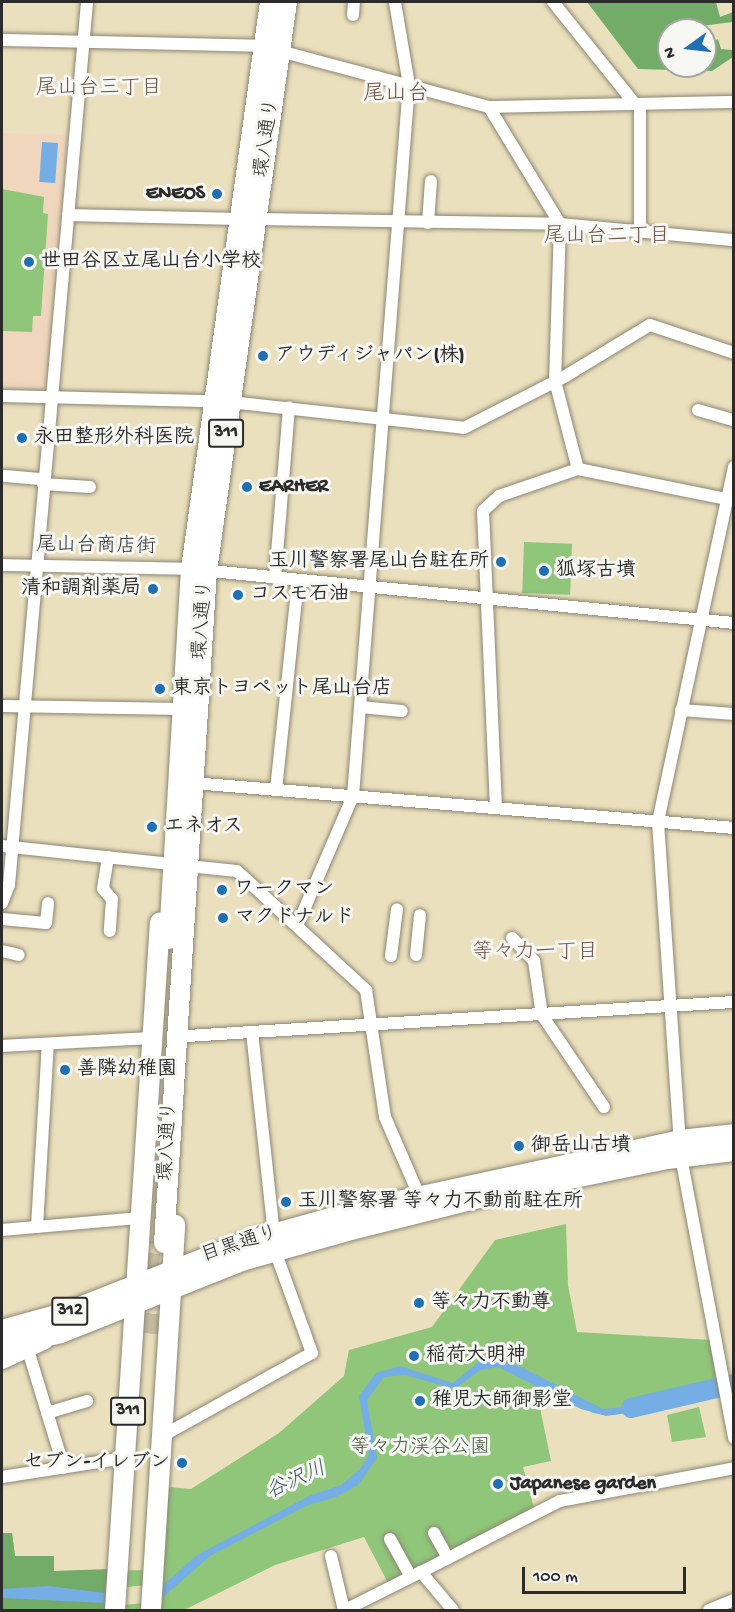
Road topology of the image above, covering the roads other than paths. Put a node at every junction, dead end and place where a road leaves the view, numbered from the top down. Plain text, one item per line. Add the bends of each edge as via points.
1 (87, 2) edge
2 (270, 2) edge
3 (287, 2) edge
4 (354, 2) edge
5 (394, 2) edge
6 (553, 2) edge
7 (352, 15) dead end
8 (2, 40) edge
9 (83, 42) junction
10 (272, 48) junction
11 (409, 85) junction
12 (734, 102) edge
13 (638, 104) junction
14 (489, 106) junction
15 (431, 180) dead end
16 (68, 215) junction
17 (248, 219) junction
18 (397, 222) junction
19 (428, 222) junction
20 (560, 224) junction
21 (640, 232) junction
22 (734, 240) edge
23 (734, 353) edge
24 (555, 381) junction
25 (2, 396) edge
26 (50, 397) junction
27 (222, 401) junction
28 (289, 408) junction
29 (698, 410) dead end
30 (382, 419) junction
31 (734, 420) edge
32 (734, 467) edge
33 (578, 469) junction
34 (5, 476) dead end
35 (43, 482) junction
36 (90, 487) dead end
37 (730, 499) edge
38 (2, 565) edge
39 (35, 566) junction
40 (199, 570) junction
41 (275, 578) junction
42 (298, 580) junction
43 (370, 587) junction
44 (486, 600) junction
45 (701, 620) junction
46 (734, 623) edge
47 (2, 706) edge
48 (23, 706) junction
49 (361, 707) junction
50 (181, 709) junction
51 (681, 710) junction
52 (402, 711) dead end
53 (734, 714) edge
54 (193, 783) junction
55 (276, 790) junction
56 (353, 796) junction
57 (496, 808) junction
58 (658, 822) junction
59 (734, 828) edge
60 (6, 846) edge
61 (108, 857) junction
62 (180, 865) junction
63 (2, 903) edge
64 (48, 903) dead end
65 (397, 909) dead end
66 (420, 915) dead end
67 (2, 919) edge
68 (297, 926) junction
69 (110, 931) dead end
70 (512, 938) dead end
71 (2, 951) edge
72 (19, 955) dead end
73 (416, 955) dead end
74 (392, 956) dead end
75 (734, 1002) edge
76 (670, 1007) junction
77 (542, 1015) junction
78 (372, 1026) junction
79 (252, 1032) junction
80 (187, 1036) junction
81 (150, 1038) junction
82 (48, 1044) junction
83 (2, 1046) edge
84 (604, 1107) dead end
85 (734, 1134) edge
86 (681, 1149) junction
87 (734, 1152) edge
88 (423, 1203) junction
89 (140, 1218) junction
90 (37, 1227) junction
91 (2, 1230) edge
92 (157, 1242) tunnel mouth
93 (275, 1242) junction
94 (172, 1279) junction
95 (136, 1294) junction
96 (95, 1319) junction
97 (2, 1330) edge
98 (61, 1333) junction
99 (145, 1338) junction
100 (2, 1346) edge
101 (28, 1350) junction
102 (2, 1361) edge
103 (87, 1401) dead end
104 (47, 1413) junction
105 (162, 1436) junction
106 (734, 1438) edge
107 (125, 1458) junction
108 (64, 1467) junction
109 (734, 1468) edge
110 (2, 1477) edge
111 (138, 1518) junction
112 (434, 1533) dead end
113 (390, 1539) dead end
114 (331, 1556) dead end
115 (448, 1558) junction
116 (416, 1575) junction
117 (734, 1600) edge
118 (116, 1611) edge
119 (126, 1611) edge
120 (139, 1611) edge
121 (151, 1611) edge
122 (345, 1611) edge
123 (453, 1611) edge
124 (709, 1611) edge

1 - 9 street
2 - 10 main road, 環八通り / 311
3 - 10 main road, 環八通り / 311
4 - 7 street
5 - 11 street
6 - 13 street
8 - 9 street
9 - 10 street
9 - 16 street
10 - 11 street
10 - 17 main road, 環八通り / 311
11 - 14 street
11 - 18 street
12 - 13 street
13 - 14 street
13 - 21 street
14 - 20 street
15 - 19 street
16 - 17 street
16 - 26 street
17 - 18 street
17 - 27 main road, 環八通り / 311
18 - 19 street
18 - 30 street
19 - 20 street
20 - 21 street
20 - 24 street
21 - 22 street
23 - 24 street via 650,325
24 - 30 street via 464,428
24 - 33 street
25 - 26 street
26 - 27 street
26 - 35 street
27 - 28 street
27 - 40 main road, 環八通り / 311
28 - 30 street
28 - 41 street
29 - 31 street
30 - 43 street
32 - 37 street
33 - 37 street
33 - 44 street via 499,496 483,511
34 - 35 street
35 - 36 street
35 - 39 street
37 - 45 street
38 - 39 street, 尾山台商店街
39 - 40 street, 尾山台商店街
39 - 48 street
40 - 41 street, 尾山台商店街
40 - 50 main road, 環八通り / 311
40 - 54 main road, 環八通り / 311
41 - 42 street, 尾山台商店街
42 - 43 street, 尾山台商店街
42 - 55 street
43 - 44 street, 尾山台商店街
43 - 49 street
44 - 45 street, 尾山台商店街
44 - 57 street
45 - 46 street, 尾山台商店街
45 - 51 street
47 - 48 street
48 - 50 street
48 - 60 street
49 - 52 street
49 - 56 street
50 - 62 main road, 環八通り / 311
51 - 53 street
51 - 58 street
54 - 55 street
54 - 62 main road, 環八通り / 311
55 - 56 street
56 - 57 street
56 - 68 street
57 - 58 street
58 - 59 street
58 - 76 street
60 - 61 street
60 - 63 street via 9,885
61 - 62 street
61 - 69 street via 103,889 112,899
62 - 68 street via 237,871
62 - 80 main road via 193,932
62 - 81 main road via 159,928
62 - 92 main road, 環八通り / 311
64 - 67 street via 46,922
65 - 74 street
66 - 73 street
68 - 78 street via 366,990
70 - 77 street via 534,961
71 - 72 street
75 - 76 street
76 - 77 street
76 - 86 street
77 - 78 street
77 - 84 street
78 - 79 street
78 - 88 street via 385,1117
79 - 80 street
79 - 93 street
80 - 94 main road
81 - 82 street
81 - 89 main road
82 - 83 street
82 - 90 street
85 - 86 main road, 目黒通り / 312
86 - 87 main road, 目黒通り / 312
86 - 88 main road, 目黒通り / 312
86 - 106 street
88 - 93 main road, 目黒通り / 312
89 - 90 street
89 - 95 main road
90 - 91 street
93 - 94 main road, 目黒通り / 312
93 - 105 street via 312,1353
94 - 95 main road, 目黒通り / 312
94 - 105 main road, 311
95 - 96 main road, 目黒通り / 312
95 - 97 main road, 目黒通り / 312
95 - 99 main road, 311
96 - 98 main road, 目黒通り / 312
96 - 99 main road via 122,1322
98 - 100 main road, 目黒通り / 312
98 - 101 street
99 - 107 main road, 311
99 - 111 main road, 311
101 - 102 street
101 - 104 street
103 - 104 street
104 - 108 street
105 - 111 main road, 311
107 - 108 street
107 - 111 main road, 311
108 - 110 street
109 - 115 street via 560,1501
111 - 118 main road
111 - 119 main road, 311
111 - 120 main road, 311
111 - 121 main road
112 - 115 street
113 - 116 street
114 - 122 street
115 - 116 street
116 - 122 street
116 - 123 street
117 - 124 street

